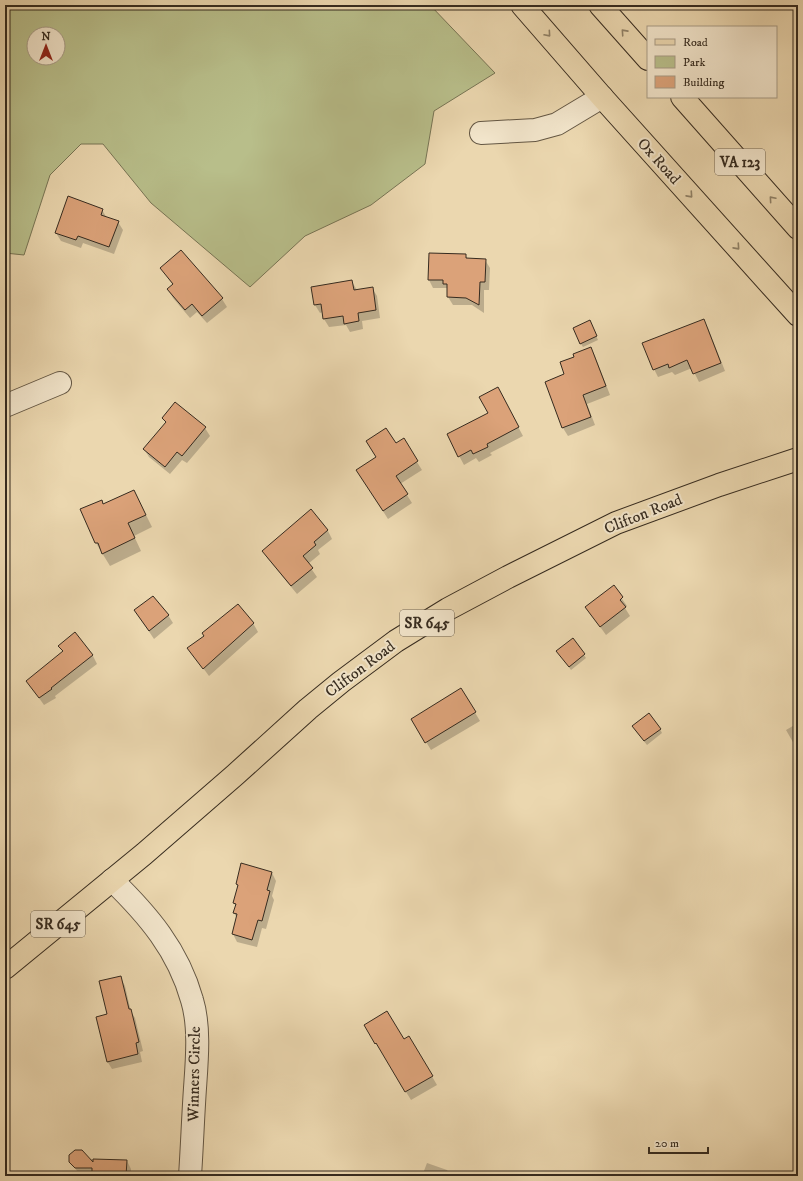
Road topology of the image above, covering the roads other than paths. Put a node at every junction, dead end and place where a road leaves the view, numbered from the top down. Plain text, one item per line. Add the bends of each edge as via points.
1 (522, 5) edge
2 (600, 5) edge
3 (647, 58) edge
4 (602, 97) junction
5 (683, 98) edge
6 (481, 133) dead end
7 (798, 228) edge
8 (798, 315) edge
9 (60, 382) dead end
10 (5, 406) edge
11 (798, 459) edge
12 (112, 880) junction
13 (5, 968) edge
14 (190, 1176) edge

1 -> 4 main road, Ox Road
3 -> 2 main road
4 - 6 street via 557,124 535,130
4 -> 8 main road, Ox Road
7 -> 5 main road, VA 123
9 - 10 street
11 - 12 main road, Clifton Road / SR 645 via 616,523 448,609 396,641 308,708 230,780
12 - 13 main road, Clifton Road / SR 645
12 - 14 street, Winners Circle via 145,913 173,953 193,1000 197,1056

